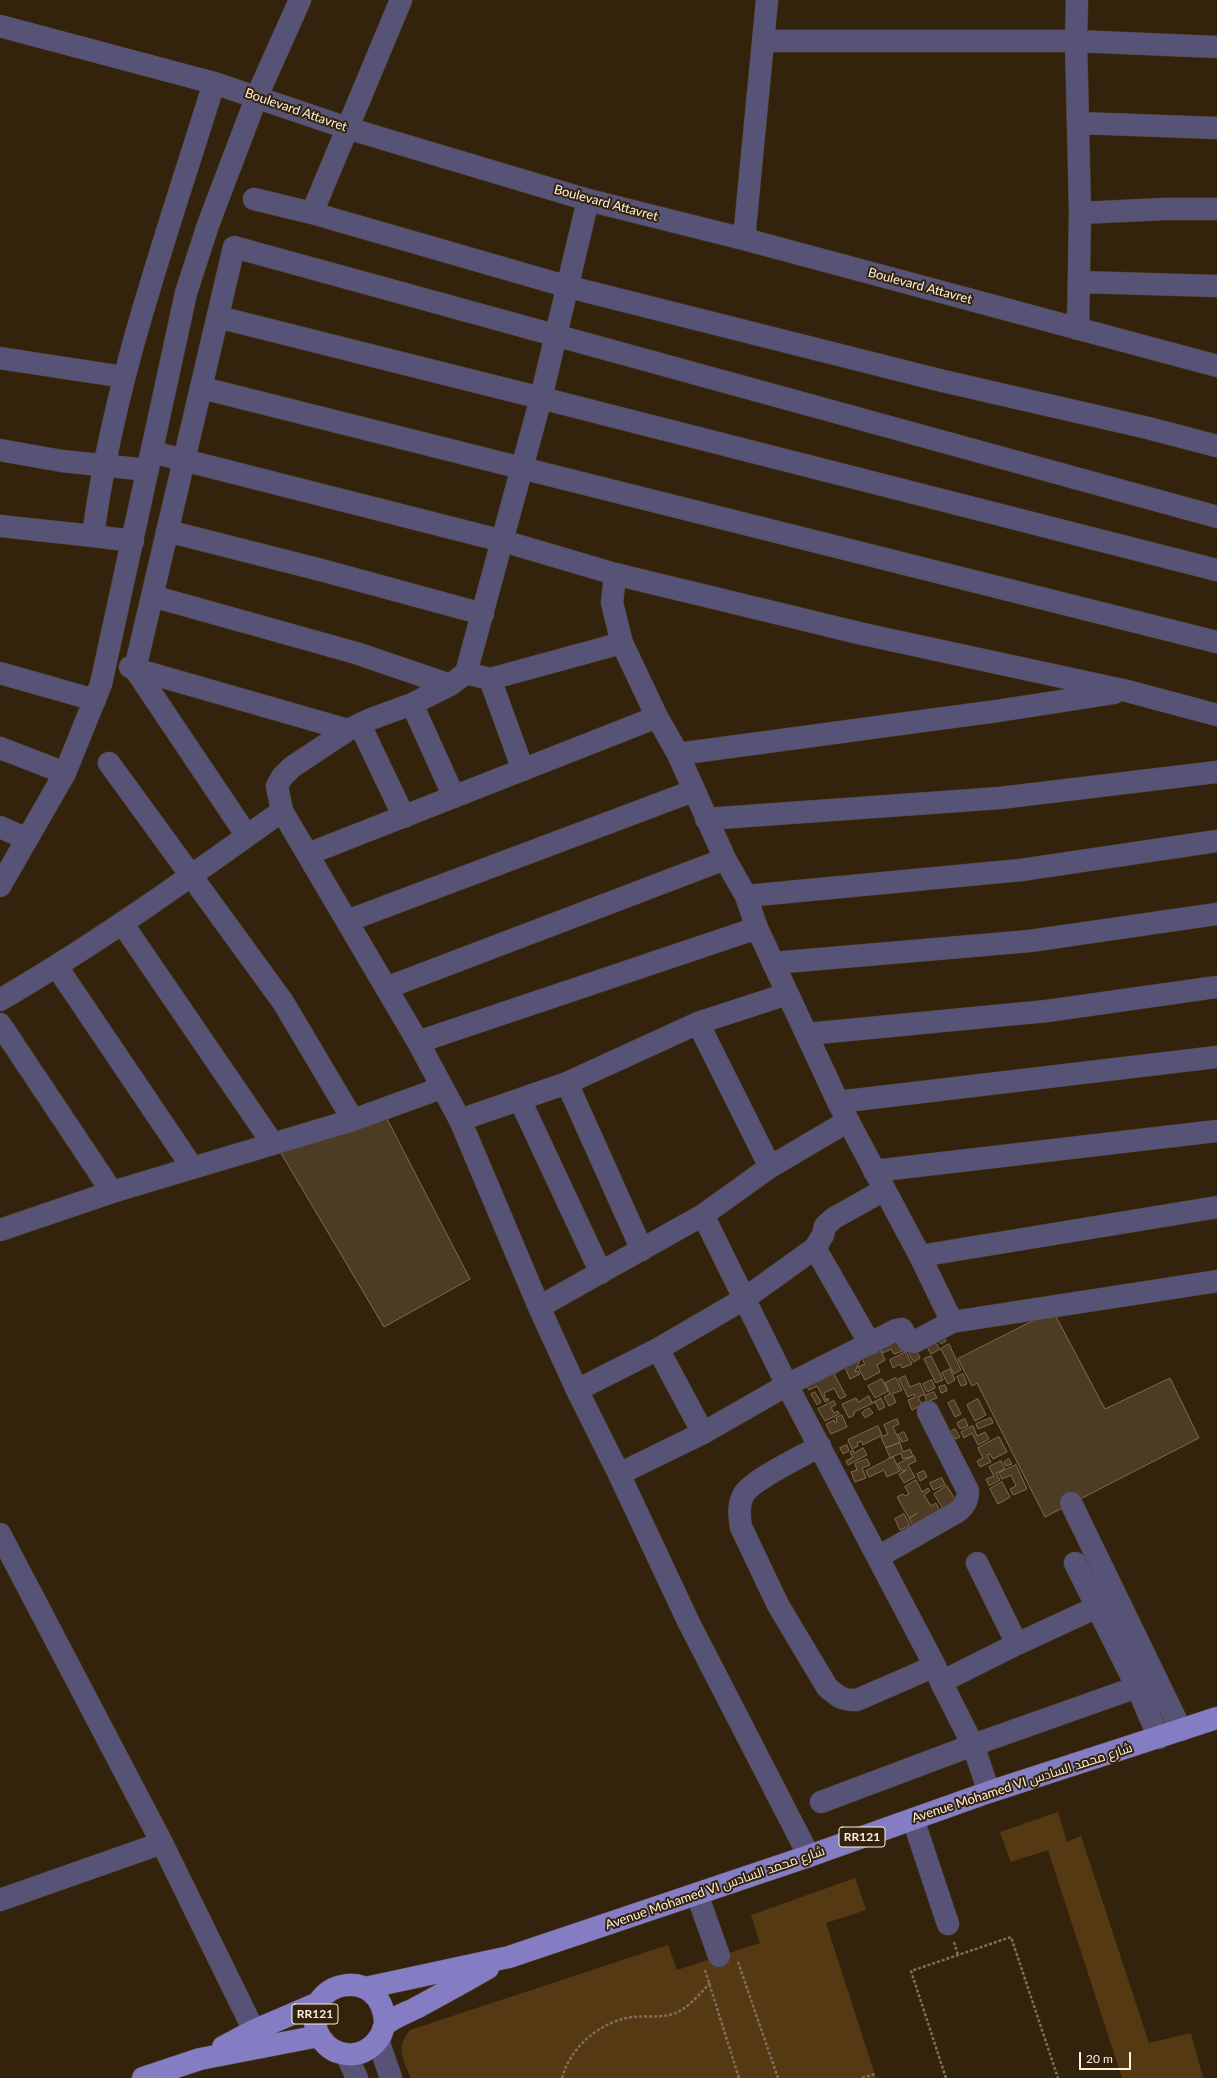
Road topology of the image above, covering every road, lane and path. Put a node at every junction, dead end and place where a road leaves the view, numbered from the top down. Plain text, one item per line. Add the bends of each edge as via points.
1 (300, 0) edge
2 (401, 0) edge
3 (767, 0) edge
4 (1077, 0) edge
5 (0, 26) edge
6 (763, 41) junction
7 (1076, 41) junction
8 (1217, 47) edge
9 (214, 83) junction
10 (257, 96) junction
11 (1079, 123) junction
12 (346, 128) junction
13 (1217, 128) edge
14 (254, 199) dead end
15 (588, 200) junction
16 (1217, 209) edge
17 (312, 213) junction
18 (1080, 213) junction
19 (744, 239) junction
20 (1079, 282) junction
21 (1217, 286) edge
22 (568, 287) junction
23 (218, 317) junction
24 (1078, 329) junction
25 (556, 337) junction
26 (0, 358) edge
27 (1217, 366) edge
28 (124, 377) junction
29 (202, 388) junction
30 (541, 398) junction
31 (1217, 446) edge
32 (0, 450) edge
33 (184, 460) junction
34 (150, 461) junction
35 (104, 466) junction
36 (523, 467) junction
37 (1217, 517) edge
38 (0, 526) edge
39 (167, 532) junction
40 (93, 536) junction
41 (133, 541) junction
42 (503, 541) junction
43 (1217, 570) edge
44 (615, 574) junction
45 (152, 596) junction
46 (483, 614) junction
47 (1217, 642) edge
48 (622, 643) junction
49 (107, 658) junction
50 (135, 669) junction
51 (0, 673) edge
52 (458, 679) junction
53 (490, 679) junction
54 (1127, 692) junction
55 (95, 700) junction
56 (412, 704) junction
57 (1217, 715) edge
58 (657, 718) junction
59 (354, 727) junction
60 (0, 748) edge
61 (678, 754) junction
62 (108, 763) dead end
63 (523, 770) junction
64 (1217, 772) edge
65 (65, 773) junction
66 (693, 791) junction
67 (454, 797) junction
68 (282, 811) junction
69 (404, 817) junction
70 (706, 819) junction
71 (0, 827) edge
72 (247, 836) junction
73 (27, 839) junction
74 (1217, 841) edge
75 (308, 854) junction
76 (725, 859) junction
77 (191, 876) junction
78 (0, 886) edge
79 (746, 896) junction
80 (1217, 914) edge
81 (347, 920) junction
82 (122, 924) junction
83 (757, 928) junction
84 (773, 963) junction
85 (57, 967) junction
86 (1217, 987) edge
87 (386, 988) junction
88 (787, 994) junction
89 (0, 1000) edge
90 (698, 1022) junction
91 (0, 1024) edge
92 (807, 1034) junction
93 (418, 1042) junction
94 (1217, 1057) edge
95 (567, 1083) junction
96 (442, 1088) junction
97 (520, 1100) junction
98 (843, 1112) junction
99 (353, 1120) junction
100 (460, 1120) junction
101 (1217, 1130) edge
102 (273, 1144) junction
103 (192, 1167) junction
104 (770, 1167) junction
105 (874, 1171) junction
106 (884, 1190) junction
107 (112, 1192) junction
108 (1217, 1207) edge
109 (703, 1215) junction
110 (0, 1230) edge
111 (815, 1248) junction
112 (642, 1250) junction
113 (920, 1256) junction
114 (601, 1273) junction
115 (1217, 1281) edge
116 (744, 1299) junction
117 (539, 1306) junction
118 (952, 1322) junction
119 (870, 1344) junction
120 (658, 1349) junction
121 (787, 1385) junction
122 (578, 1390) junction
123 (928, 1412) dead end
124 (703, 1433) junction
125 (820, 1446) junction
126 (619, 1474) junction
127 (1071, 1503) dead end
128 (0, 1534) edge
129 (878, 1557) junction
130 (977, 1563) dead end
131 (1075, 1563) dead end
132 (1097, 1607) junction
133 (1017, 1644) junction
134 (938, 1674) junction
135 (1137, 1687) junction
136 (1217, 1718) edge
137 (1181, 1730) junction
138 (1159, 1738) junction
139 (973, 1745) junction
140 (989, 1792) junction
141 (820, 1802) dead end
142 (913, 1819) junction
143 (162, 1843) junction
144 (808, 1856) junction
145 (696, 1894) junction
146 (0, 1900) edge
147 (948, 1924) dead end
148 (508, 1957) junction
149 (720, 1962) junction
150 (710, 1984) junction
151 (365, 1988) junction
152 (318, 2003) junction
153 (382, 2032) junction
154 (319, 2036) junction
155 (259, 2038) junction
156 (346, 2054) junction
157 (875, 2074) dead end
158 (143, 2078) edge
159 (357, 2078) edge
160 (391, 2078) edge
161 (562, 2078) edge
162 (739, 2078) edge
163 (778, 2078) edge
164 (862, 2078) edge
165 (946, 2078) edge
166 (1058, 2078) edge

1 - 10 street
2 - 12 street
3 - 6 street
4 - 7 street
5 - 9 street, Boulevard Attavret
6 - 7 street
6 - 19 street
7 - 8 street
7 - 11 street
9 - 10 street, Boulevard Attavret
9 - 28 street
10 - 12 street, Boulevard Attavret
10 - 34 street via 208,225 186,293
11 - 13 street
11 - 18 street
12 - 15 street, Boulevard Attavret
12 - 17 street
14 - 17 street
15 - 19 street, Boulevard Attavret
15 - 22 street
16 - 18 street
17 - 22 street
18 - 20 street
19 - 24 street, Boulevard Attavret
20 - 21 street
20 - 24 street
22 - 25 street
22 - 31 street via 943,381
23 - 25 street via 234,247
23 - 29 street
23 - 30 street
24 - 27 street, Boulevard Attavret
25 - 30 street
25 - 37 street
26 - 28 street
28 - 35 street
29 - 33 street
29 - 36 street
30 - 36 street
30 - 43 street
32 - 35 street
33 - 34 street
33 - 39 street
33 - 42 street
34 - 35 street
34 - 41 street
35 - 40 street
36 - 42 street
36 - 47 street
38 - 40 street
39 - 45 street
39 - 46 street
40 - 41 street
41 - 49 street
42 - 44 street
42 - 46 street
44 - 48 street via 612,602
44 - 54 street via 863,634
45 - 50 street
45 - 52 street
46 - 52 street
48 - 53 street
48 - 58 street
49 - 50 street
49 - 55 street
50 - 59 street
50 - 72 street
51 - 55 street
52 - 53 street
52 - 56 street
53 - 63 street
54 - 57 street
54 - 61 street
55 - 65 street
56 - 59 street
56 - 67 street
58 - 61 street
58 - 63 street
59 - 68 street via 298,763 282,777 277,790
59 - 69 street
60 - 65 street
61 - 66 street
62 - 77 street
63 - 67 street
64 - 70 street via 1000,798
65 - 73 street
66 - 70 street
66 - 81 street
67 - 69 street
68 - 72 street
68 - 75 street
69 - 75 street
70 - 76 street
71 - 73 street
72 - 77 street
73 - 78 street
74 - 79 street via 1021,870
75 - 81 street
76 - 79 street
76 - 87 street
77 - 82 street
77 - 99 street via 283,1002
79 - 83 street
80 - 84 street via 1030,941
81 - 87 street
82 - 85 street
82 - 102 street
83 - 84 street
83 - 93 street
84 - 88 street
85 - 89 street
85 - 103 street
86 - 92 street via 1047,1011
87 - 93 street
88 - 90 street
88 - 92 street
90 - 95 street
90 - 104 street
91 - 107 street
92 - 98 street
93 - 96 street
94 - 98 street
95 - 97 street
95 - 112 street
96 - 99 street
96 - 100 street
97 - 100 street
97 - 114 street
98 - 104 street
98 - 105 street
99 - 102 street
100 - 117 street
101 - 105 street
102 - 103 street
103 - 107 street
104 - 109 street
105 - 106 street
106 - 111 street via 834,1218 825,1226
106 - 113 street
107 - 110 street
108 - 113 street
109 - 112 street
109 - 116 street
111 - 116 street
111 - 119 street
112 - 114 street
113 - 118 street
114 - 117 street
115 - 118 street
116 - 120 street
116 - 121 street
117 - 122 street
118 - 119 street via 914,1342 908,1341 901,1329
119 - 121 street
120 - 122 street
120 - 124 street
121 - 124 street
121 - 125 street
122 - 126 street
123 - 129 street via 968,1491 968,1498 957,1512
124 - 126 street
125 - 129 street
125 - 134 street via 757,1482 745,1492 740,1502 741,1527 778,1604 827,1687 837,1697 847,1701 857,1700
126 - 144 street via 689,1623
127 - 137 street
128 - 143 street
129 - 134 street
130 - 133 street
131 - 132 street
132 - 133 street
132 - 135 street
133 - 134 street
134 - 139 street
135 - 138 street
135 - 139 street
136 - 137 main road, Avenue Mohamed VI شارع محمد السادس / RR121
137 - 138 main road, Avenue Mohamed VI شارع محمد السادس / RR121
138 - 140 main road, Avenue Mohamed VI شارع محمد السادس / RR121
139 - 140 street
139 - 141 street
140 - 142 main road, Avenue Mohamed VI شارع محمد السادس / RR121
142 - 144 main road, Avenue Mohamed VI شارع محمد السادس / RR121
142 - 147 street
143 - 146 street
143 - 155 street
144 - 145 main road, Avenue Mohamed VI شارع محمد السادس / RR121
145 - 148 main road, Avenue Mohamed VI شارع محمد السادس / RR121
145 - 149 street
148 - 151 main road, Avenue Mohamed VI شارع محمد السادس / RR121
148 - 153 main road, Avenue Mohamed VI شارع محمد السادس / RR121
149 - 150 path via 705,1970
149 - 163 path via 737,1959
150 - 161 path via 675,2013 626,2018 605,2025 586,2039 572,2054
150 - 162 path
151 - 152 main road, Avenue Mohamed VI شارع محمد السادس / RR121 via 354,1984 336,1986
151 - 153 main road via 380,2001 384,2012
152 - 154 main road, RR121 via 315,2024
152 - 155 main road, Avenue Mohamed VI شارع محمد السادس / RR121
153 - 156 main road, Avenue Mohamed VI شارع محمد السادس / RR121 via 366,2051
153 - 160 street
154 - 155 main road, Avenue Mohamed VI شارع محمد السادس / RR121
154 - 156 main road, RR121 via 329,2048
155 - 158 main road, Avenue Mohamed VI شارع محمد السادس / RR121
156 - 159 street
157 - 164 path
165 - 166 path via 911,1971 1011,1937

